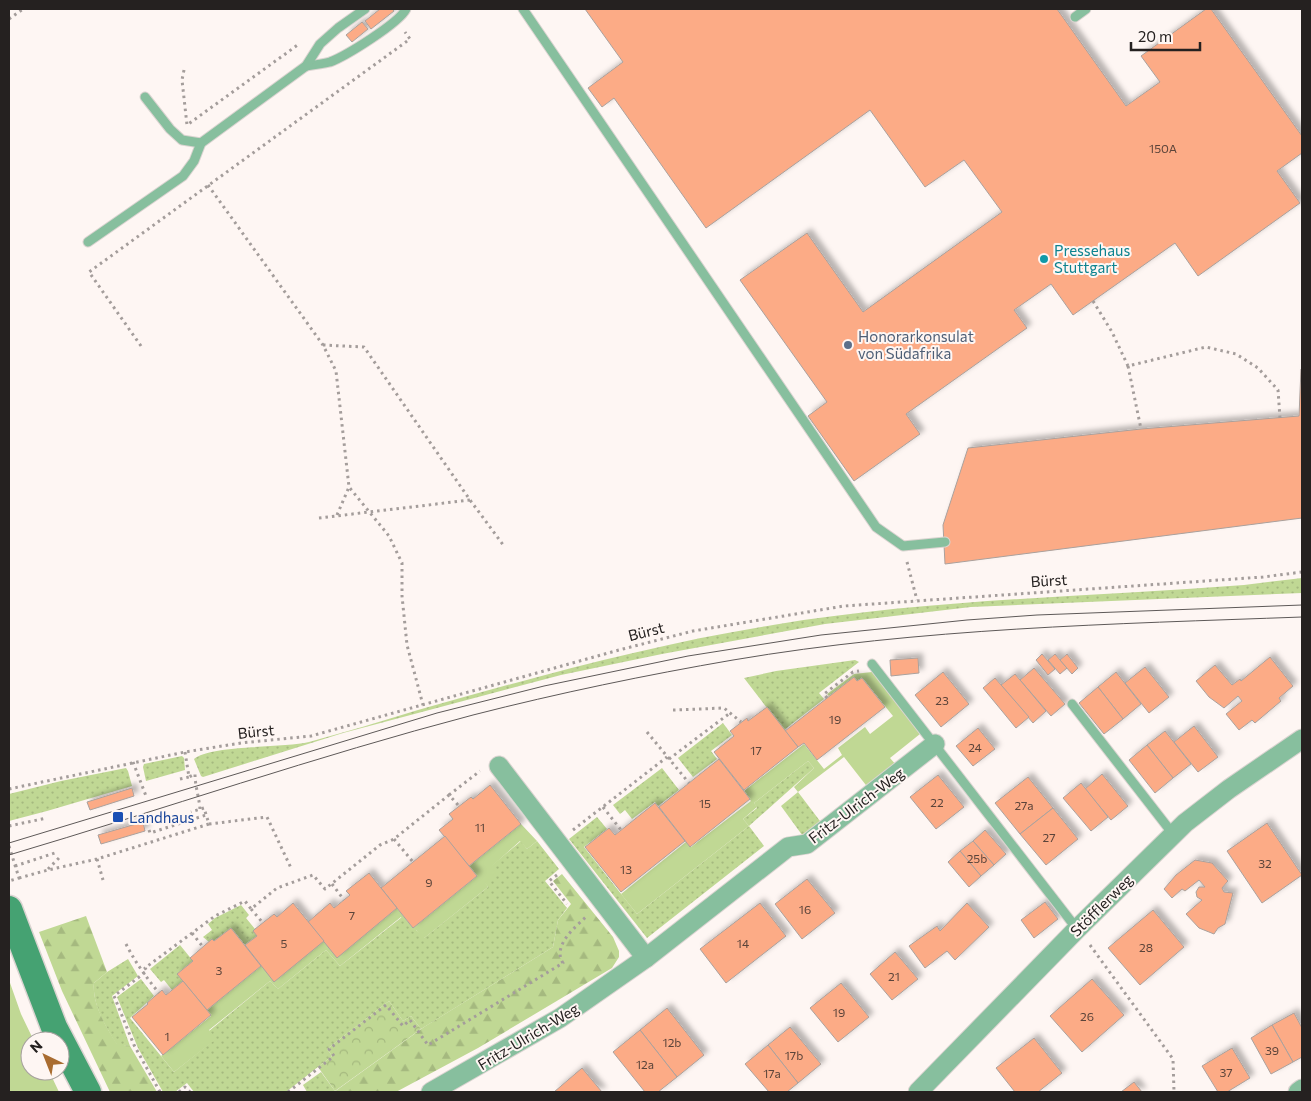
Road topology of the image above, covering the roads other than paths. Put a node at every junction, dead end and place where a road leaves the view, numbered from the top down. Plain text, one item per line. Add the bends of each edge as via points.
1 (365, 9) edge
2 (406, 9) edge
3 (523, 9) edge
4 (1086, 9) edge
5 (1075, 17) dead end
6 (306, 66) junction
7 (145, 97) dead end
8 (201, 143) junction
9 (88, 242) dead end
10 (944, 542) dead end
11 (875, 667) road end
12 (1072, 704) dead end
13 (1302, 739) edge
14 (935, 744) junction
15 (492, 769) road end
16 (1173, 834) junction
17 (9, 909) edge
18 (1077, 929) junction
19 (646, 958) junction
20 (1302, 1089) edge
21 (88, 1092) edge
22 (431, 1092) edge
23 (918, 1092) edge
24 (1298, 1092) edge

1 - 6 lane via 320,44
2 - 6 lane via 353,50 329,62
3 - 10 lane via 876,527 903,546
4 - 5 lane
6 - 8 lane
7 - 8 lane via 182,140
8 - 9 lane via 183,176
11 - 14 lane
12 - 16 lane
13 - 16 street, Stöfflerweg via 1229,789
14 - 18 lane
14 - 19 street, Fritz-Ulrich-Weg via 807,844 788,847
15 - 19 street via 558,842
16 - 18 street, Stöfflerweg
17 - 21 street via 54,1027
18 - 23 street, Stöfflerweg
19 - 22 street, Fritz-Ulrich-Weg via 560,1018
20 - 24 street

